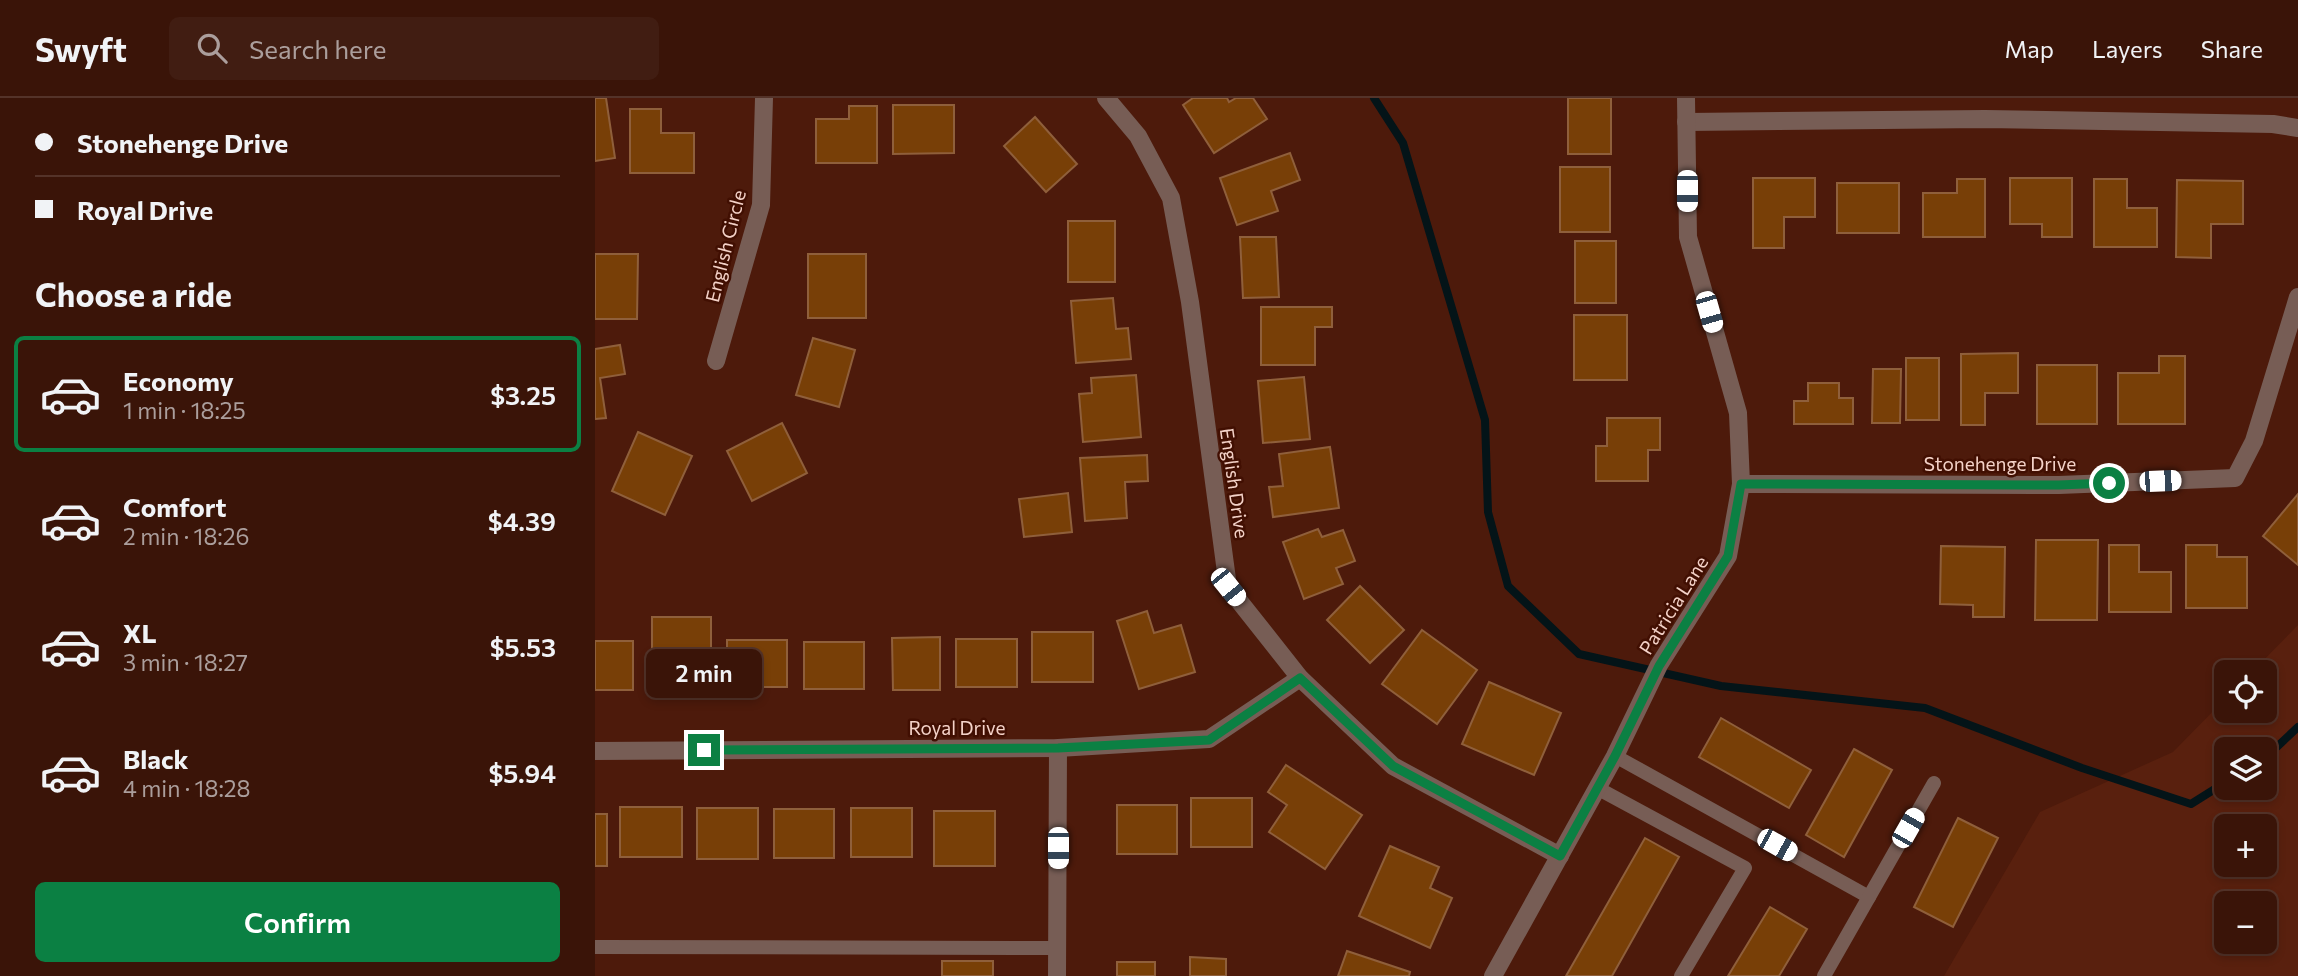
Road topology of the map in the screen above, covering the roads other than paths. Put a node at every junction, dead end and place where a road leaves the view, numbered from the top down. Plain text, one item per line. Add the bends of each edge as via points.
1 (764, 98) edge
2 (1107, 98) edge
3 (1686, 98) edge
4 (1686, 122) junction
5 (2298, 128) edge
6 (2298, 297) edge
7 (716, 361) dead end
8 (1741, 484) junction
9 (1300, 678) junction
10 (1058, 748) junction
11 (595, 751) edge
12 (1615, 756) junction
13 (1934, 783) dead end
14 (1597, 788) junction
15 (1560, 856) junction
16 (1869, 897) junction
17 (595, 947) edge
18 (1057, 948) junction
19 (1057, 976) edge
20 (1493, 976) edge
21 (1681, 976) edge
22 (1823, 976) edge

1 - 7 street, English Circle via 761,205
2 - 9 street, English Drive via 1138,136 1171,198 1190,302 1228,587
3 - 4 street, Patricia Lane
4 - 5 street via 1985,119
4 - 8 street, Patricia Lane via 1688,237 1738,413
6 - 8 street, Stonehenge Drive via 2254,441 2235,478 2059,485
8 - 12 street, Patricia Lane via 1728,556 1659,666
9 - 10 street, Royal Drive via 1209,740
9 - 15 street, English Drive via 1393,766
10 - 11 street, Royal Drive
10 - 18 street
12 - 14 street, Patricia Lane
12 - 16 lane
13 - 16 lane
14 - 15 street, Patricia Lane
14 - 21 lane via 1745,868
15 - 20 street, Patricia Lane
16 - 22 lane
17 - 18 lane
18 - 19 street

